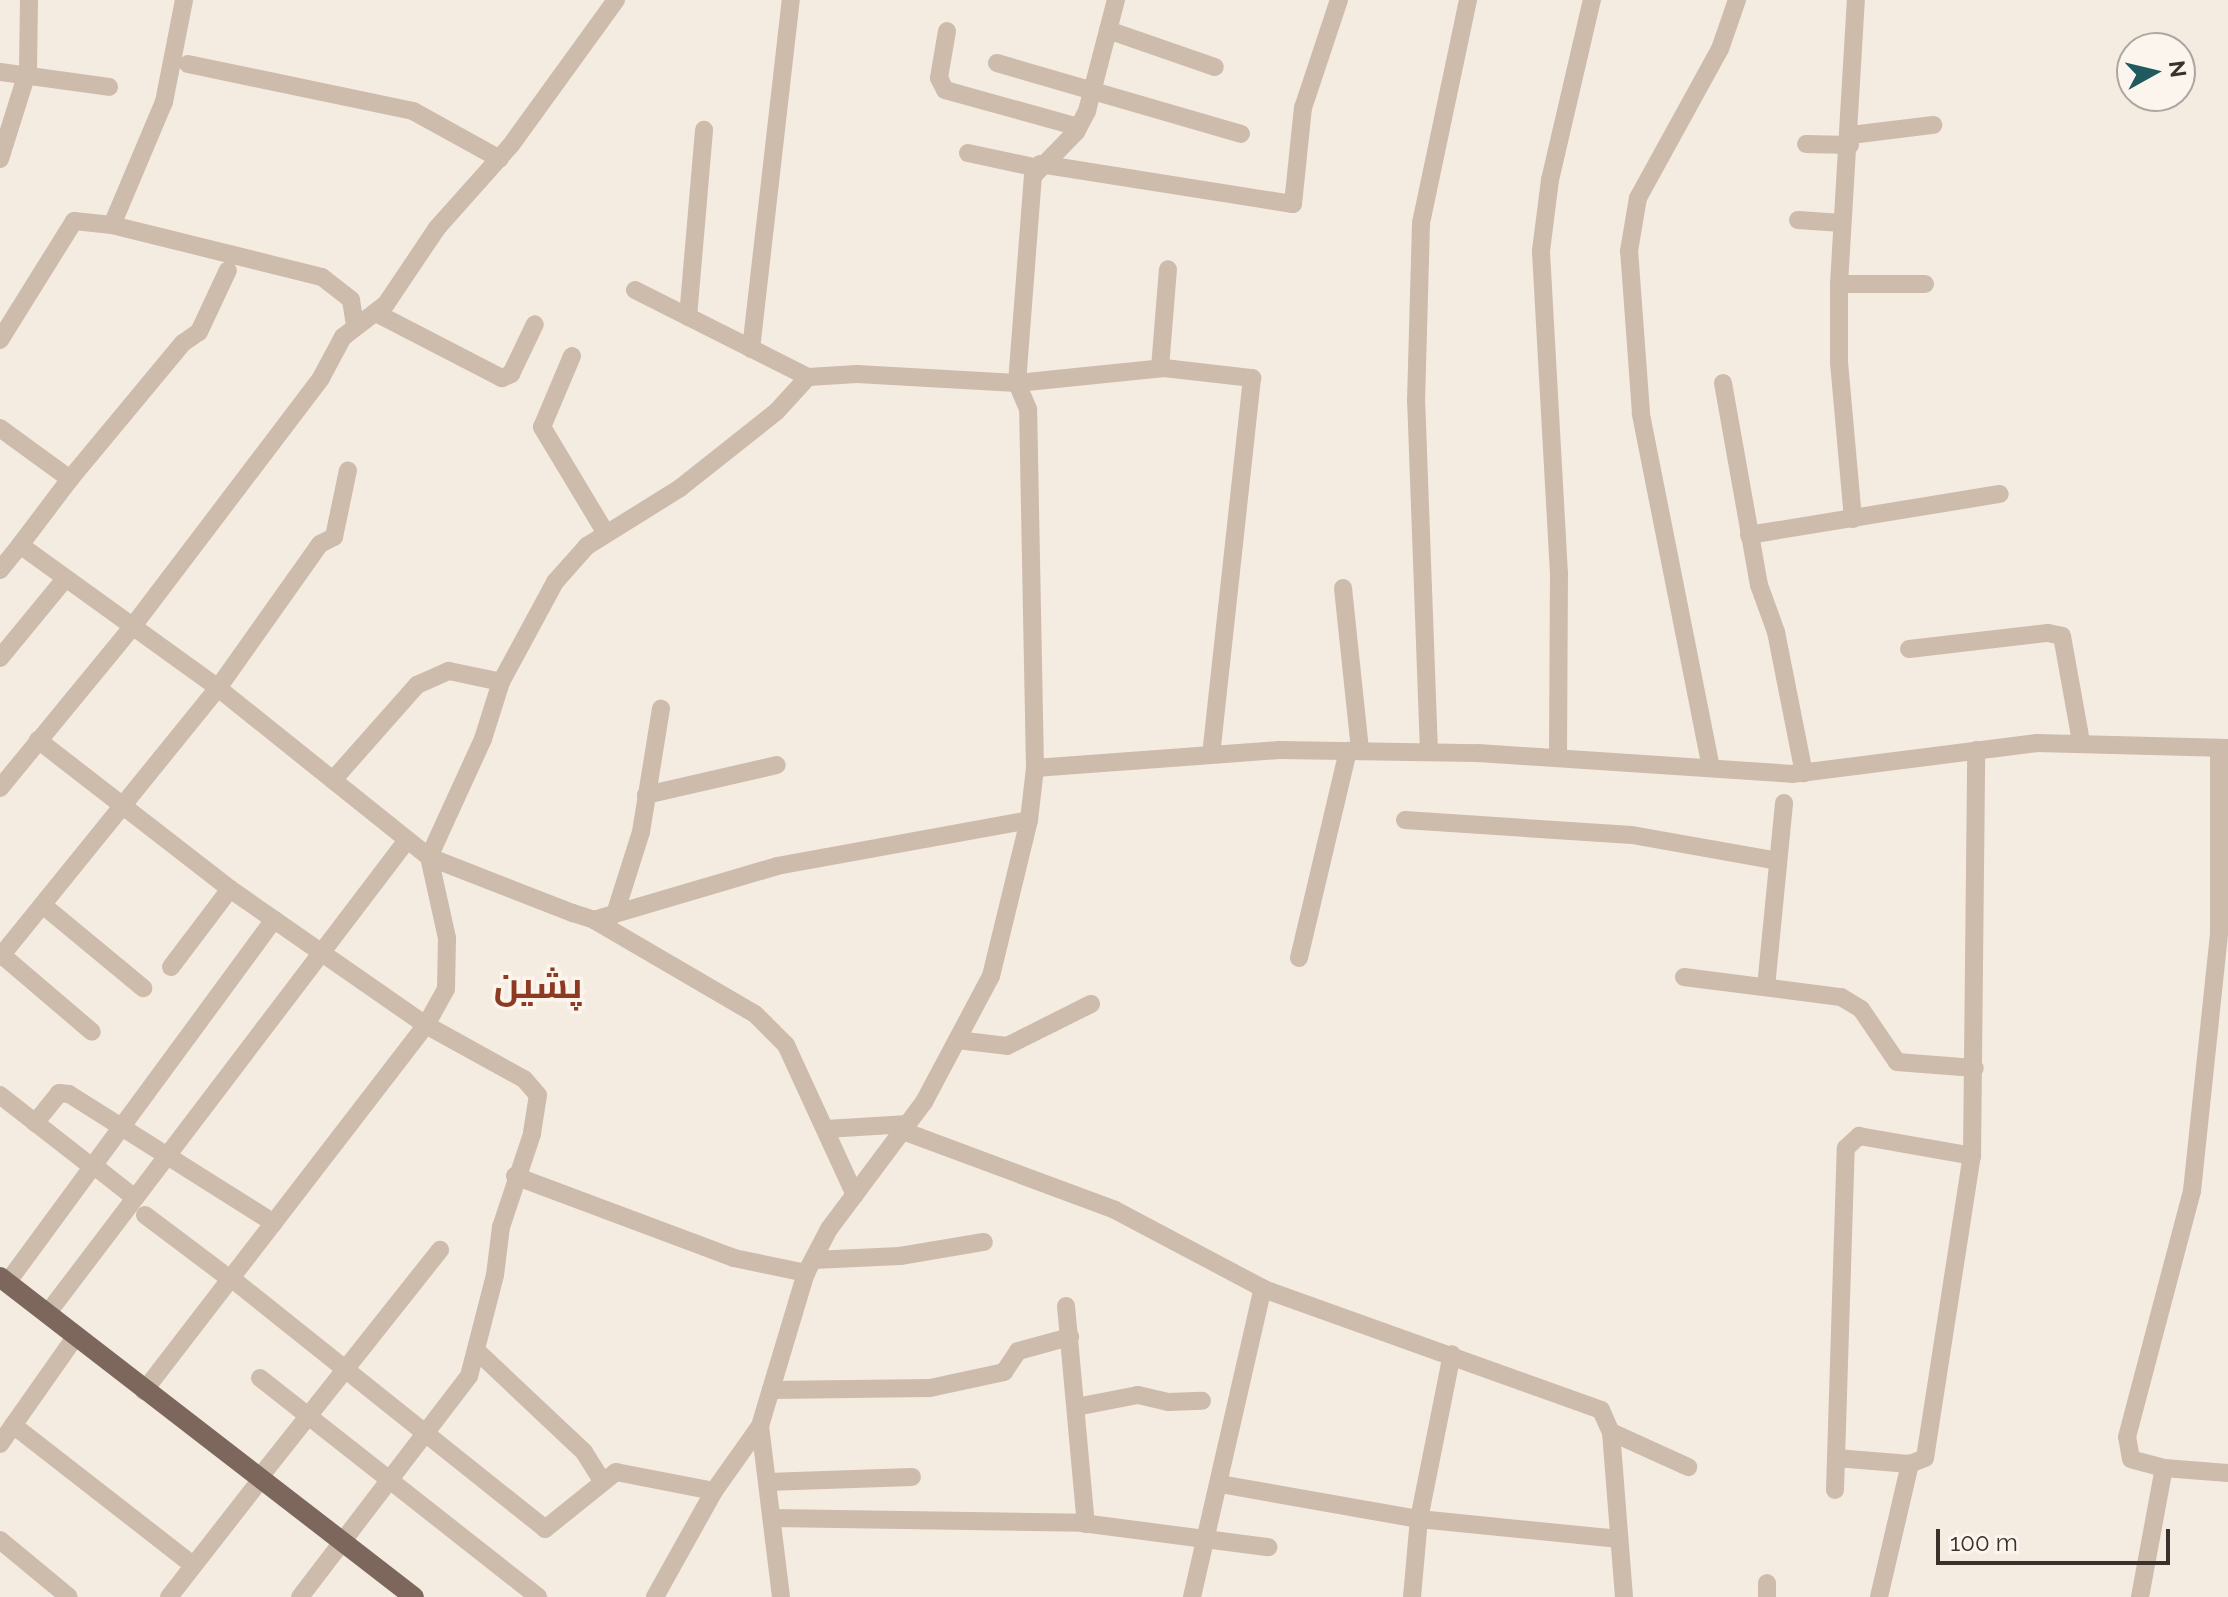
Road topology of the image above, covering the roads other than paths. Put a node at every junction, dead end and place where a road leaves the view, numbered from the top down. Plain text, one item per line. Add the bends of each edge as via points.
1 (29, 0) edge
2 (184, 0) edge
3 (616, 0) edge
4 (791, 0) edge
5 (1116, 0) edge
6 (1339, 0) edge
7 (1468, 0) edge
8 (1592, 0) edge
9 (1737, 0) edge
10 (1856, 0) edge
11 (1108, 30) junction
12 (947, 31) dead end
13 (997, 63) dead end
14 (188, 64) dead end
15 (1215, 67) dead end
16 (0, 72) edge
17 (27, 74) junction
18 (109, 87) dead end
19 (1092, 90) junction
20 (1933, 125) dead end
21 (1078, 127) junction
22 (704, 130) dead end
23 (1241, 134) dead end
24 (1850, 140) junction
25 (1806, 144) dead end
26 (968, 153) dead end
27 (0, 159) edge
28 (500, 159) junction
29 (1039, 166) junction
30 (1798, 220) dead end
31 (1842, 223) junction
32 (112, 225) junction
33 (1168, 269) dead end
34 (228, 270) dead end
35 (1839, 284) junction
36 (1925, 284) dead end
37 (635, 290) dead end
38 (376, 313) junction
39 (688, 317) junction
40 (355, 324) junction
41 (535, 324) dead end
42 (0, 340) edge
43 (751, 349) junction
44 (572, 356) dead end
45 (1160, 368) junction
46 (808, 377) junction
47 (1017, 383) junction
48 (1723, 383) dead end
49 (0, 428) edge
50 (348, 470) dead end
51 (70, 479) junction
52 (2000, 494) dead end
53 (1853, 519) junction
54 (605, 532) junction
55 (1749, 535) junction
56 (20, 545) junction
57 (0, 570) edge
58 (65, 579) junction
59 (1343, 588) dead end
60 (133, 626) junction
61 (1909, 649) dead end
62 (0, 658) edge
63 (501, 682) junction
64 (218, 688) junction
65 (661, 709) dead end
66 (38, 740) junction
67 (2081, 742) junction
68 (2223, 748) edge
69 (1976, 750) junction
70 (1354, 751) junction
71 (1429, 752) junction
72 (1211, 755) junction
73 (1558, 758) junction
74 (777, 765) dead end
75 (1035, 768) junction
76 (1711, 768) junction
77 (1804, 773) junction
78 (333, 780) junction
79 (0, 788) edge
80 (646, 795) junction
81 (1784, 803) dead end
82 (121, 805) junction
83 (1029, 820) junction
84 (1405, 820) dead end
85 (407, 840) junction
86 (429, 857) junction
87 (1778, 861) junction
88 (230, 889) junction
89 (44, 906) junction
90 (615, 914) junction
91 (274, 920) junction
92 (594, 920) junction
93 (324, 955) junction
94 (1, 956) edge
95 (1299, 958) dead end
96 (171, 967) dead end
97 (1684, 977) dead end
98 (1766, 987) junction
99 (143, 988) dead end
100 (1091, 1004) dead end
101 (426, 1025) junction
102 (92, 1032) dead end
103 (957, 1040) junction
104 (1975, 1068) junction
105 (0, 1095) edge
106 (35, 1123) junction
107 (124, 1128) junction
108 (905, 1128) junction
109 (826, 1129) junction
110 (168, 1154) junction
111 (1972, 1156) junction
112 (92, 1166) junction
113 (515, 1176) junction
114 (855, 1195) junction
115 (135, 1198) junction
116 (145, 1215) dead end
117 (274, 1223) junction
118 (984, 1242) dead end
119 (440, 1250) dead end
120 (810, 1266) junction
121 (231, 1279) junction
122 (3, 1280) edge
123 (1263, 1288) junction
124 (1066, 1306) dead end
125 (47, 1314) junction
126 (76, 1336) junction
127 (1070, 1337) junction
128 (478, 1352) junction
129 (1452, 1354) junction
130 (346, 1366) junction
131 (260, 1378) dead end
132 (771, 1390) junction
133 (144, 1391) junction
134 (1202, 1401) dead end
135 (1076, 1407) junction
136 (309, 1415) junction
137 (13, 1425) junction
138 (760, 1426) junction
139 (426, 1429) junction
140 (1611, 1432) junction
141 (0, 1444) edge
142 (1836, 1458) junction
143 (1910, 1464) junction
144 (1688, 1467) dead end
145 (2164, 1468) junction
146 (2228, 1473) edge
147 (912, 1477) dead end
148 (261, 1478) junction
149 (388, 1479) junction
150 (602, 1481) junction
151 (767, 1482) junction
152 (1220, 1484) junction
153 (1835, 1490) dead end
154 (714, 1491) junction
155 (772, 1518) junction
156 (1419, 1519) junction
157 (1086, 1524) junction
158 (1207, 1539) junction
159 (1619, 1539) junction
160 (0, 1540) edge
161 (341, 1540) junction
162 (1268, 1547) dead end
163 (193, 1565) junction
164 (69, 1597) edge
165 (169, 1597) edge
166 (300, 1597) edge
167 (414, 1597) edge
168 (538, 1597) edge
169 (655, 1597) edge
170 (781, 1597) edge
171 (1192, 1597) edge
172 (1412, 1597) edge
173 (1624, 1597) edge
174 (1879, 1597) edge
175 (2140, 1597) edge

1 - 17 street
2 - 32 street via 164,102
3 - 28 street
4 - 43 street
5 - 11 street
6 - 29 street via 1303,108 1293,204
7 - 71 street via 1421,223 1416,402
8 - 73 street via 1550,180 1541,251 1560,590
9 - 76 street via 1720,49 1638,198 1629,251 1641,413
10 - 24 street
11 - 15 street
11 - 19 street
12 - 21 street via 939,78 945,90
13 - 19 street
14 - 28 street via 413,111
16 - 17 street
17 - 18 street
17 - 27 street
19 - 21 street
19 - 23 street
20 - 24 street
21 - 29 street
22 - 39 street
24 - 25 street
24 - 31 street
26 - 29 street
28 - 38 street via 437,228
29 - 47 street via 1033,176
30 - 31 street
31 - 35 street
32 - 40 street via 322,277 351,300
32 - 42 street via 71,224 33,294
33 - 45 street
34 - 51 street via 199,332 183,343
35 - 36 street
35 - 53 street via 1839,362
37 - 39 street
38 - 40 street
38 - 41 street via 502,378 511,374
39 - 43 street
40 - 60 street via 321,378
43 - 46 street
44 - 54 street via 542,427
45 - 47 street
45 - 72 street via 1246,375 1253,383
46 - 47 street via 857,374
46 - 54 street via 777,411 680,488
47 - 75 street via 1028,409
48 - 55 street
49 - 51 street
50 - 64 street via 334,537 320,544
51 - 56 street
52 - 53 street
53 - 55 street
54 - 63 street via 555,582
55 - 77 street via 1776,632
56 - 57 street
56 - 58 street
58 - 60 street
58 - 62 street
59 - 70 street
60 - 64 street
60 - 66 street
61 - 67 street via 2048,633 2062,636
63 - 78 street via 449,671 417,685
63 - 86 street via 483,739
64 - 78 street
64 - 82 street
65 - 80 street
66 - 79 street
66 - 82 street
67 - 68 street
67 - 69 street
68 - 145 street via 2219,932 2192,1191 2127,1447 2131,1459
69 - 77 street
69 - 104 street
70 - 71 street
70 - 72 street
70 - 95 street
71 - 73 street
72 - 75 street
73 - 76 street
74 - 80 street
75 - 83 street
76 - 77 street
78 - 85 street
80 - 90 street
81 - 87 street
82 - 88 street
82 - 89 street
83 - 90 street via 777,866
83 - 103 street via 991,976
84 - 87 street via 1632,835
85 - 86 street
85 - 93 street
86 - 92 street
86 - 101 street via 447,938 446,989
87 - 98 street
88 - 91 street
88 - 96 street
89 - 94 street
89 - 99 street
90 - 92 street
91 - 93 street
91 - 107 street
92 - 109 street via 755,1014 786,1045
93 - 101 street
93 - 110 street
94 - 102 street
97 - 98 street
98 - 104 street via 1854,1002 1897,1062
100 - 103 street via 1007,1046
101 - 113 street via 535,1088 538,1111
101 - 117 street
103 - 108 street
104 - 111 street
105 - 106 street
106 - 107 street via 62,1092
106 - 112 street
107 - 110 street
107 - 112 street
108 - 109 street
108 - 114 street
108 - 123 street via 1115,1210
109 - 114 street
110 - 115 street
110 - 117 street
111 - 142 street via 1859,1136 1846,1148
111 - 143 street via 1925,1458
112 - 115 street
112 - 122 street
113 - 120 street via 734,1258
113 - 128 street
114 - 120 street
115 - 125 street
116 - 121 street
117 - 121 street
118 - 120 street
119 - 130 street
120 - 132 street
121 - 130 street
121 - 133 street
122 - 125 main road
123 - 129 street
123 - 152 street
124 - 127 street
125 - 126 main road
126 - 133 main road
126 - 137 street
127 - 132 street via 1018,1351 1000,1374 930,1388
127 - 135 street
128 - 139 street via 469,1376
128 - 150 street via 584,1452
129 - 140 street via 1601,1410
129 - 156 street
130 - 136 street
130 - 139 street
131 - 136 street
132 - 138 street
133 - 148 main road
134 - 135 street via 1168,1402 1138,1395
135 - 157 street
136 - 148 street
136 - 149 street
137 - 141 street
137 - 163 street
138 - 151 street
138 - 154 street
139 - 149 street
139 - 150 street via 545,1529
140 - 144 street
140 - 159 street
142 - 143 street
142 - 153 street
143 - 174 street
145 - 146 street
145 - 175 street
147 - 151 street
148 - 161 main road
148 - 163 street
149 - 161 street
149 - 168 street
150 - 154 street via 616,1472 629,1472
151 - 155 street
152 - 156 street
152 - 158 street
154 - 169 street
155 - 157 street
155 - 170 street
156 - 159 street
156 - 172 street
157 - 158 street
158 - 162 street
158 - 171 street
159 - 173 street
160 - 164 street
161 - 166 street
161 - 167 main road
163 - 165 street

